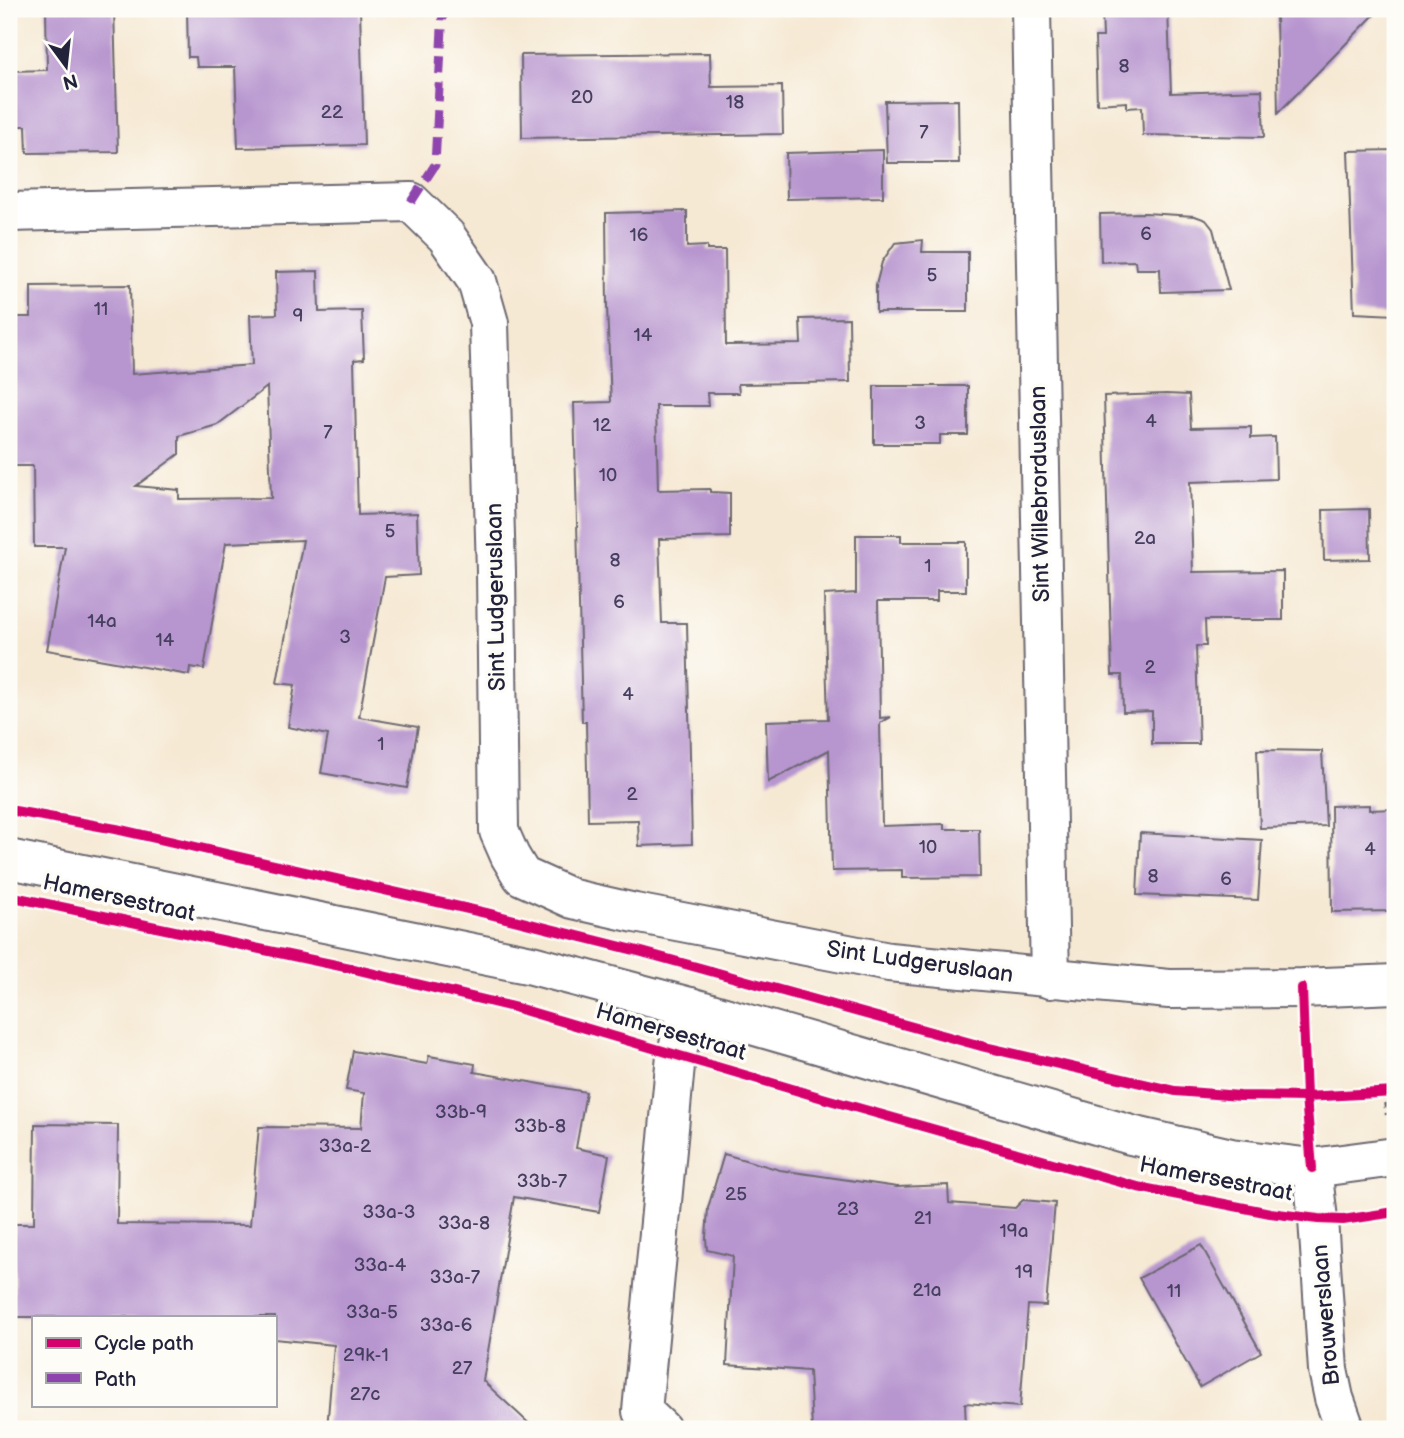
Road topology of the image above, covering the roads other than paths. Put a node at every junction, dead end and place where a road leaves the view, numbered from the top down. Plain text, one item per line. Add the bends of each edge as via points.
1 (1031, 9) edge
2 (9, 212) edge
3 (9, 859) edge
4 (1050, 979) junction
5 (1395, 984) edge
6 (690, 1007) junction
7 (1395, 1157) edge
8 (1312, 1168) junction
9 (1338, 1426) edge
10 (661, 1429) edge

1 - 4 street, Sint Willebrorduslaan
2 - 4 street, Sint Ludgeruslaan via 411,202 446,236 477,281 489,323 499,831 522,876 573,899 648,916 889,962
3 - 6 street, Hamersestraat via 532,965
4 - 5 street via 1169,989
6 - 8 street, Hamersestraat via 1130,1135 1231,1158
6 - 10 street, Hamersestraat via 676,1055 642,1411
7 - 8 street, Hamersestraat
8 - 9 street, Brouwerslaan via 1328,1370

